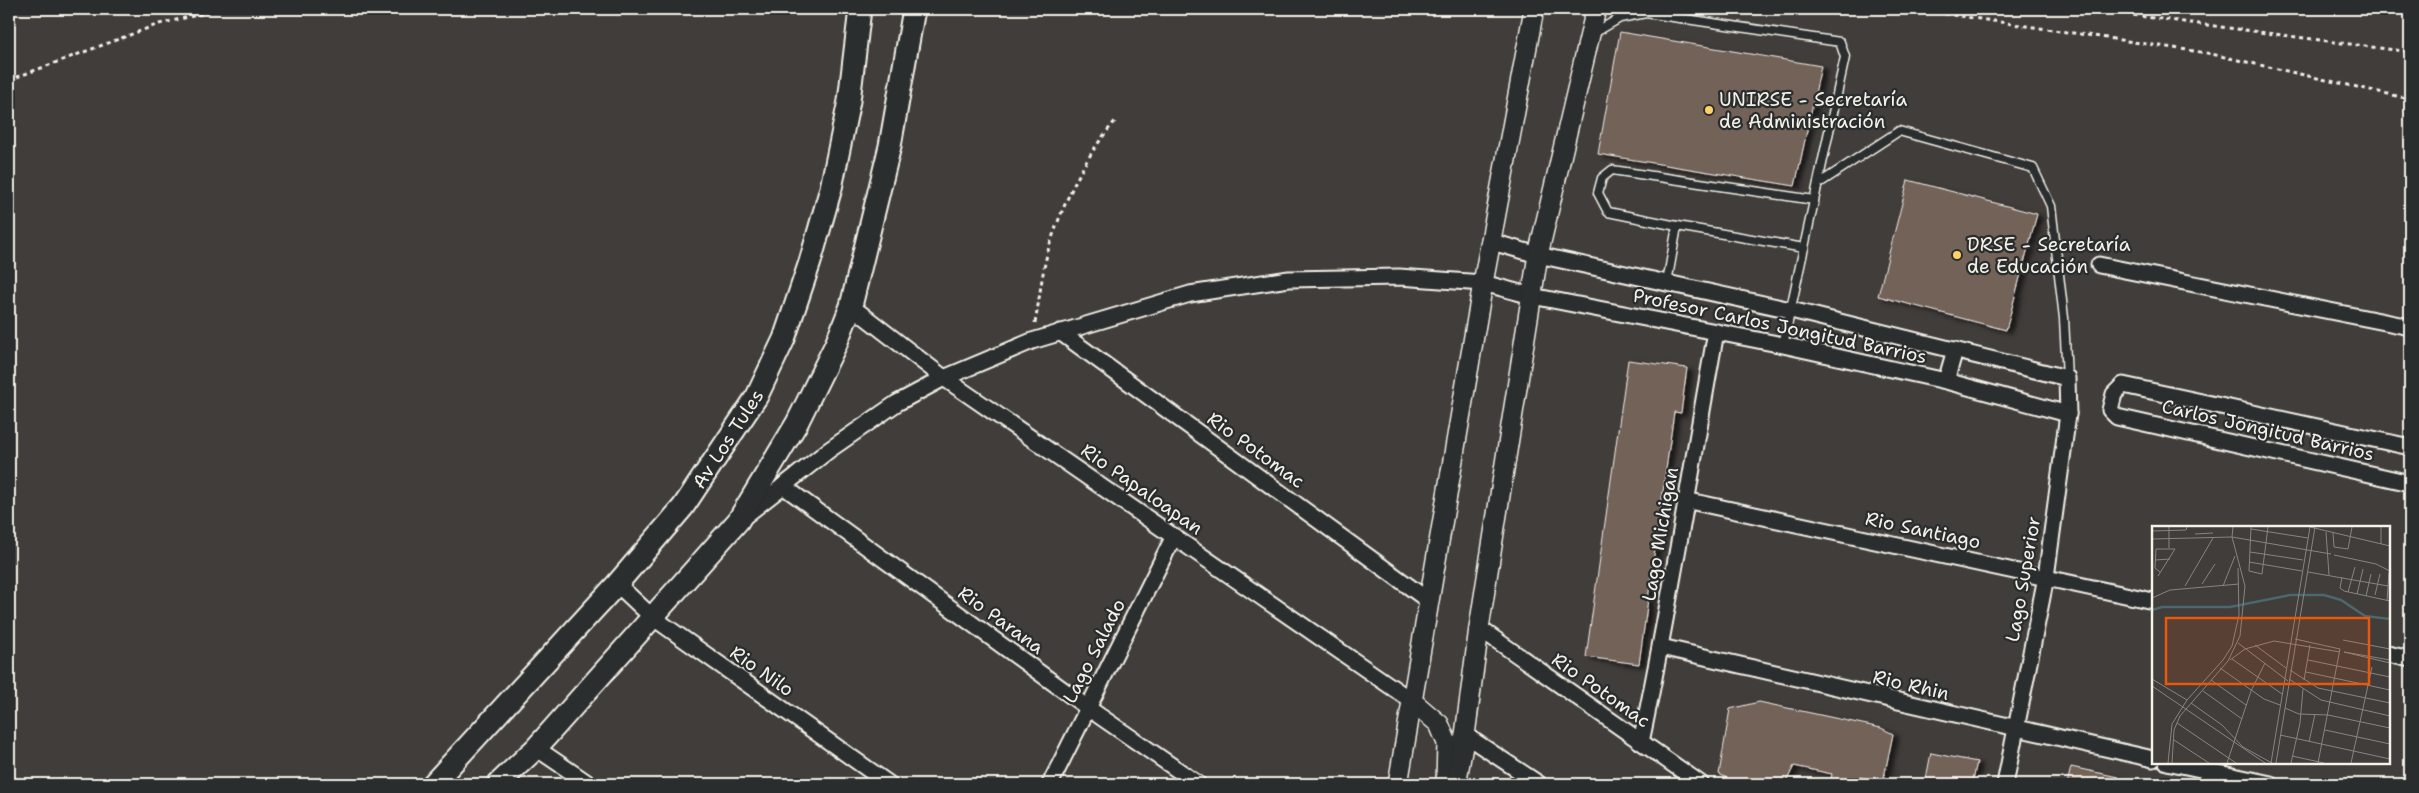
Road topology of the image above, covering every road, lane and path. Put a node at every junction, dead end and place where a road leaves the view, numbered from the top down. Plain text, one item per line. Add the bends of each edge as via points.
1 (223, 9) edge
2 (860, 9) edge
3 (914, 9) edge
4 (1534, 9) edge
5 (1596, 9) edge
6 (1913, 9) edge
7 (2086, 9) edge
8 (1591, 34) junction
9 (2410, 52) edge
10 (9, 80) edge
11 (2410, 99) edge
12 (1117, 119) dead end
13 (1818, 184) junction
14 (1814, 200) junction
15 (1678, 226) junction
16 (1492, 242) junction
17 (1804, 248) junction
18 (1538, 255) junction
19 (2099, 265) dead end
20 (1483, 283) junction
21 (1667, 283) junction
22 (1532, 296) junction
23 (852, 306) junction
24 (1791, 310) junction
25 (2410, 327) edge
26 (1060, 332) junction
27 (1716, 332) junction
28 (1032, 341) junction
29 (1782, 345) junction
30 (1955, 350) junction
31 (944, 378) junction
32 (2067, 378) junction
33 (1946, 381) junction
34 (2068, 414) junction
35 (2410, 447) edge
36 (2410, 483) edge
37 (783, 486) junction
38 (1685, 500) junction
39 (738, 521) junction
40 (1174, 536) junction
41 (2046, 577) junction
42 (617, 584) junction
43 (2152, 601) edge
44 (1429, 602) junction
45 (651, 616) junction
46 (1478, 628) junction
47 (1661, 647) junction
48 (2389, 654) edge
49 (2410, 660) edge
50 (1412, 702) junction
51 (1088, 708) junction
52 (2016, 729) junction
53 (1465, 735) junction
54 (1641, 742) junction
55 (536, 748) junction
56 (2152, 759) edge
57 (2172, 763) edge
58 (1054, 783) edge
59 (433, 784) edge
60 (498, 784) edge
61 (589, 784) edge
62 (889, 784) edge
63 (1198, 784) edge
64 (1398, 784) edge
65 (1446, 784) edge
66 (1456, 784) edge
67 (1539, 784) edge
68 (1701, 784) edge
69 (2005, 784) edge
70 (2271, 784) edge

1 - 10 path via 159,24
2 - 42 main road, Av Los Tules via 849,101 831,188 784,339 757,396 725,447 683,507
3 - 23 main road via 890,146
4 - 16 street
5 - 8 street
6 - 11 path via 2207,53
7 - 9 path
8 - 13 lane via 1620,18 1646,13 1840,42 1845,57
8 - 18 street
12 - 28 path via 1100,138 1070,192 1050,245
13 - 14 lane
13 - 32 lane via 1899,131 2033,168 2051,206 2064,318
14 - 15 lane via 1612,170 1602,178 1598,193 1608,212
14 - 17 lane
15 - 17 lane
15 - 21 lane
16 - 18 street, Profesor Carlos Jongitud Barrios
16 - 20 street
17 - 24 lane
18 - 21 street, Profesor Carlos Jongitud Barrios
18 - 22 street
19 - 25 street
20 - 22 street, Profesor Carlos Jongitud Barrios
20 - 26 street, Profesor Carlos Jongitud Barrios via 1399,277 1289,280 1190,294
20 - 44 street
21 - 24 street, Profesor Carlos Jongitud Barrios
22 - 27 street, Profesor Carlos Jongitud Barrios
22 - 46 street
23 - 31 street, Rio Papaloapan
23 - 39 main road via 797,423
24 - 29 lane
24 - 30 street, Profesor Carlos Jongitud Barrios
26 - 28 street, Profesor Carlos Jongitud Barrios
26 - 44 street, Rio Potomac
27 - 29 street, Profesor Carlos Jongitud Barrios
27 - 38 street, Lago Michigan
28 - 31 street, Profesor Carlos Jongitud Barrios
29 - 33 street, Profesor Carlos Jongitud Barrios
30 - 32 street, Profesor Carlos Jongitud Barrios
30 - 33 street
31 - 37 street, Profesor Carlos Jongitud Barrios via 897,403
31 - 40 street, Rio Papaloapan
32 - 34 street, Lago Superior
33 - 34 street, Profesor Carlos Jongitud Barrios
34 - 41 street, Lago Superior
35 - 36 street, Carlos Jongitud Barrios via 2123,385 2114,394 2110,410 2117,417
37 - 39 street, Profesor Carlos Jongitud Barrios
37 - 51 street, Rio Parana
38 - 41 street, Rio Santiago
38 - 47 street, Lago Michigan
39 - 45 main road
40 - 50 street, Rio Papaloapan
40 - 51 street, Lago Salado
41 - 43 street, Rio Santiago
41 - 52 street, Lago Superior
42 - 45 street, Rio Nilo
42 - 59 main road, Av Los Tules
44 - 50 street
45 - 55 main road
45 - 62 street, Rio Nilo
46 - 53 street
46 - 54 street, Rio Potomac
47 - 52 street, Rio Rhin
47 - 54 street, Lago Michigan
48 - 49 street
50 - 64 street
50 - 65 street via 1439,724 1447,743
51 - 58 street, Lago Salado
51 - 63 street, Rio Parana
52 - 56 street, Rio Rhin
52 - 69 street, Lago Superior
53 - 66 street
53 - 67 street
54 - 68 street, Rio Potomac
55 - 60 main road
55 - 61 street
57 - 70 street

